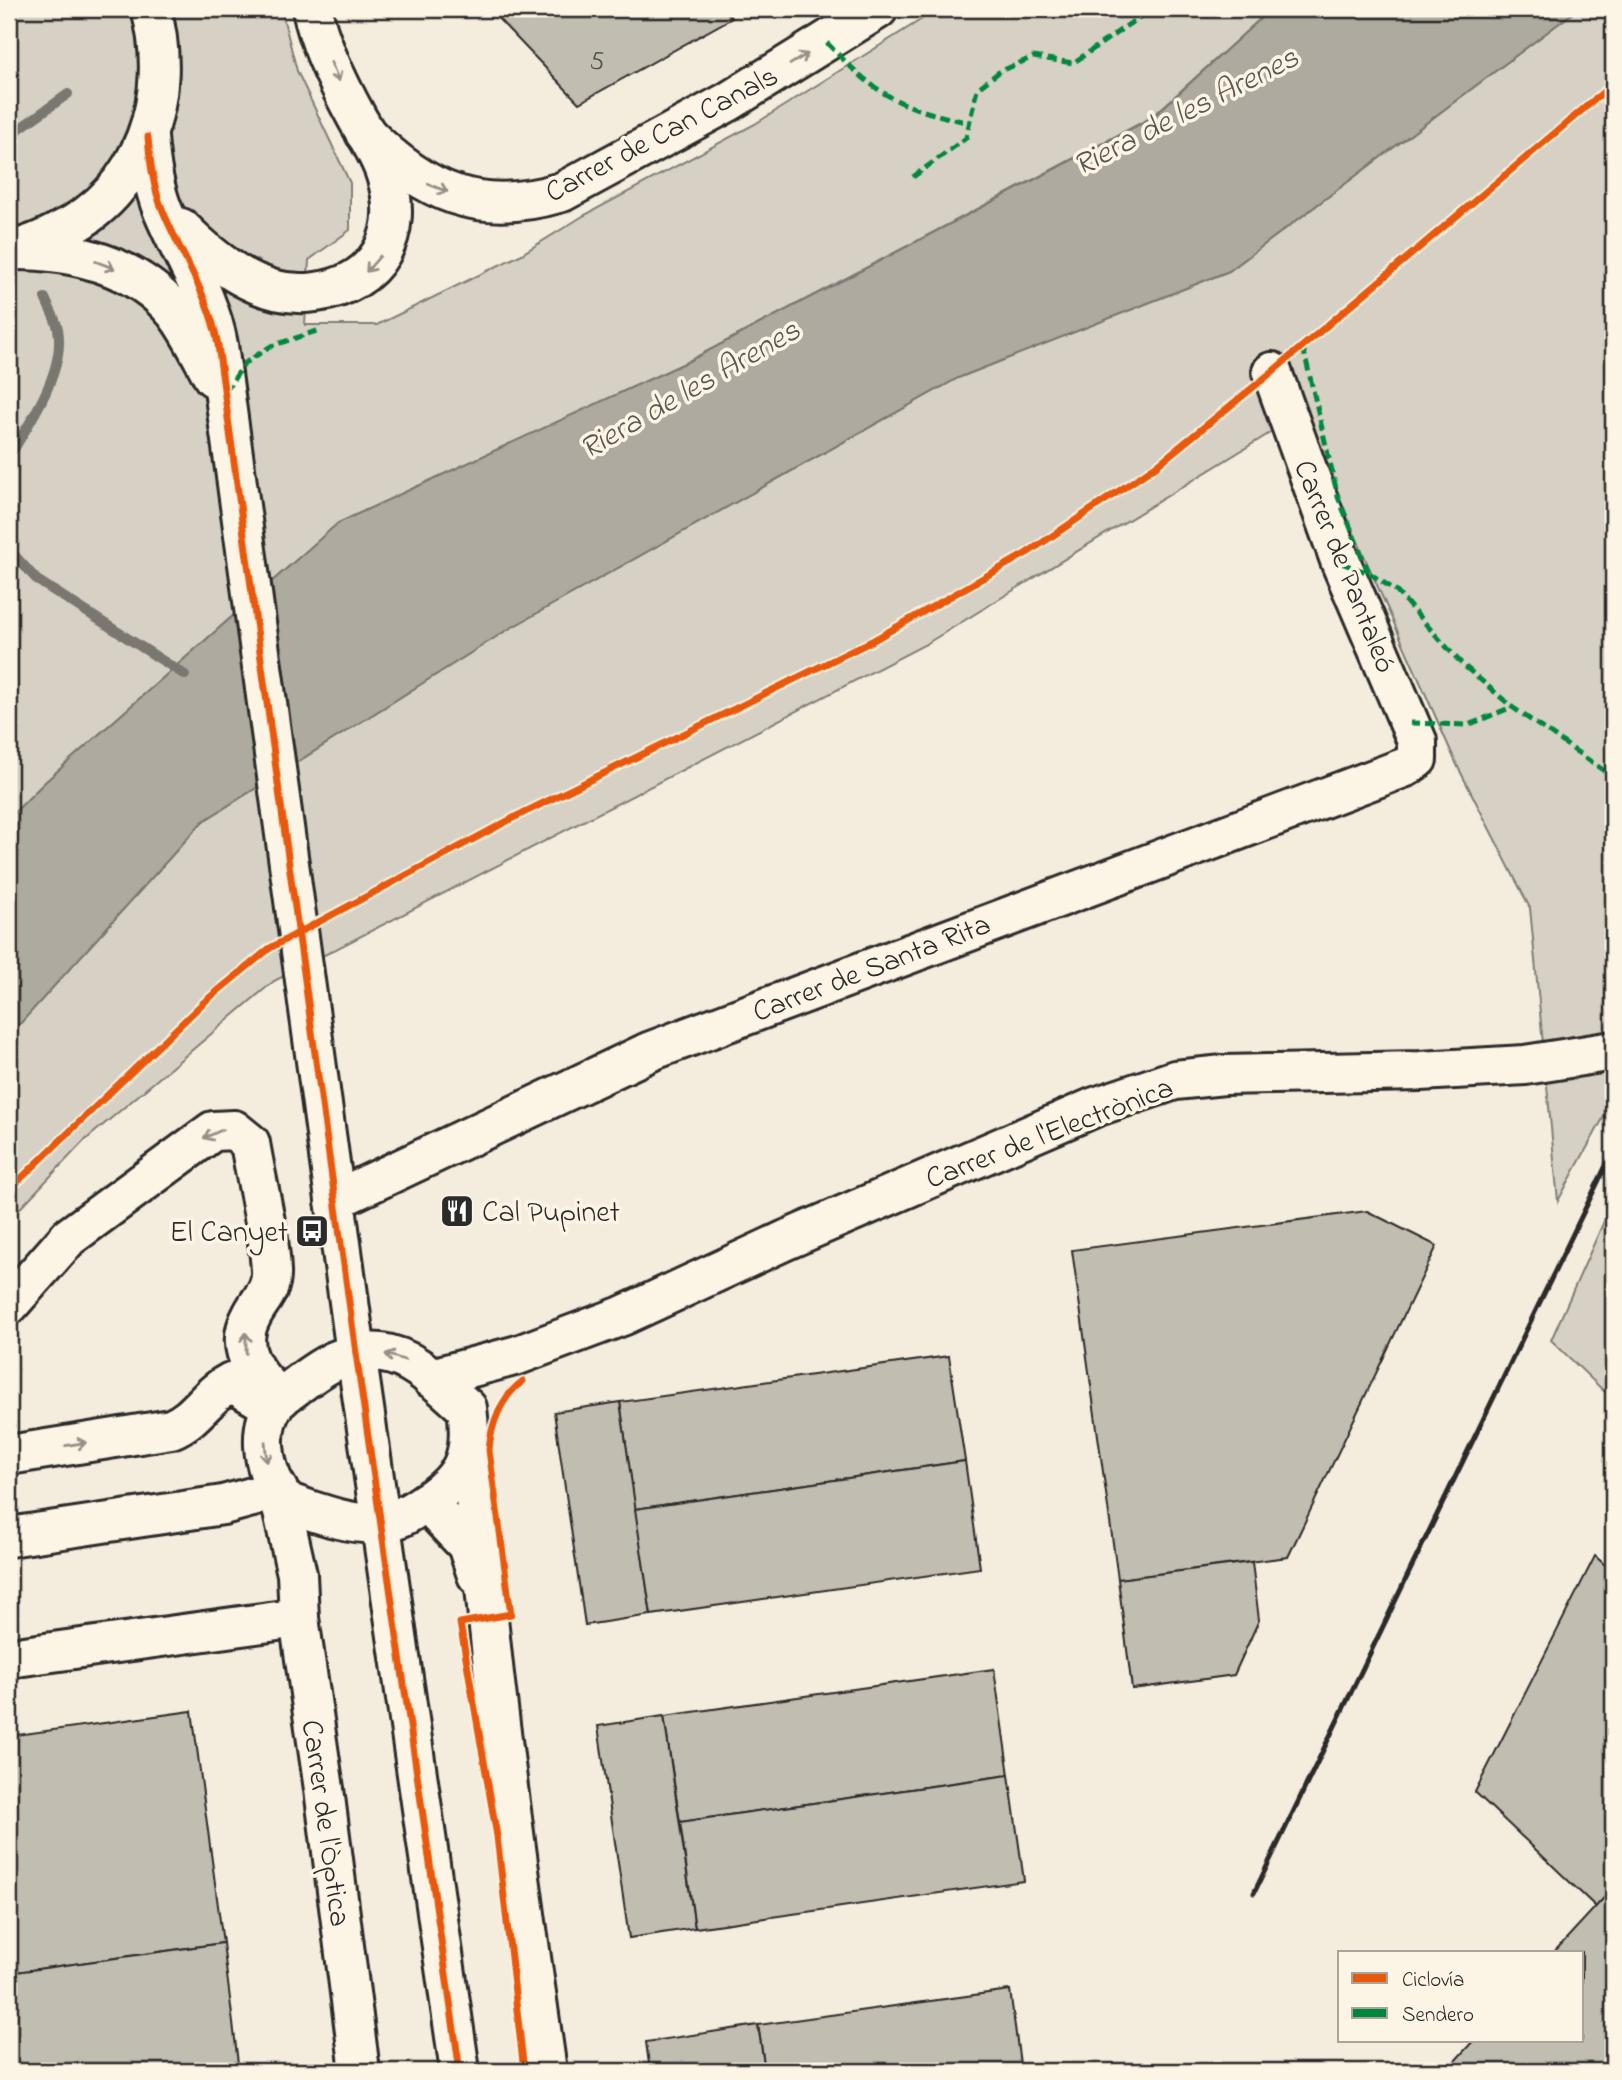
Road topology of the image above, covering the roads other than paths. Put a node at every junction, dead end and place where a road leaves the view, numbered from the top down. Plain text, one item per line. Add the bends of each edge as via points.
1 (151, 9) edge
2 (312, 9) edge
3 (878, 9) edge
4 (365, 133) junction
5 (148, 137) junction
6 (162, 209) junction
7 (12, 250) edge
8 (1272, 372) dead end
9 (223, 395) junction
10 (1417, 759) joint
11 (1613, 1051) edge
12 (335, 1200) junction
13 (9, 1306) edge
14 (356, 1353) junction
15 (518, 1355) junction
16 (432, 1378) junction
17 (277, 1403) junction
18 (467, 1408) junction
19 (468, 1453) junction
20 (9, 1455) edge
21 (279, 1495) junction
22 (426, 1502) junction
23 (332, 1516) junction
24 (382, 1523) junction
25 (9, 1537) edge
26 (297, 1574) junction
27 (484, 1597) junction
28 (299, 1618) junction
29 (9, 1658) edge
30 (360, 2071) edge
31 (460, 2071) edge
32 (547, 2071) edge

1 - 5 street via 161,65
2 -> 4 street, Carrer de Can Canals
4 -> 3 street, Carrer de Can Canals via 395,164 425,183 479,201 535,200 562,192 727,102
4 -> 6 street, Carrer de Can Canals via 386,173 392,220 382,254 355,282 308,293 281,292 255,284 208,255
5 - 6 street
5 - 7 street via 131,170 105,201 73,226
6 - 9 street via 213,318
7 -> 9 street via 53,250 86,257 158,294 189,334
8 - 10 street, Carrer de Pantaleó via 1341,563 1417,741
9 - 12 street
10 - 12 street, Carrer de Santa Rita via 1393,772 651,1051
11 - 15 street, Carrer de l'Electrònica via 1525,1065 1175,1080 1136,1091 798,1235 622,1316
12 - 14 street
17 -> 13 street via 246,1355 246,1326 265,1296 271,1271 250,1143 234,1130 213,1131 69,1237
16 -> 14 street via 411,1362 384,1353
14 - 17 street via 332,1360
14 - 24 street
15 - 16 street, Carrer de l'Electrònica
15 - 18 street
16 - 18 street
20 -> 17 street via 171,1429 186,1423 218,1388 232,1382
17 -> 21 street, Carrer de l'Òptica via 266,1427 264,1452
18 - 19 street
19 - 22 street via 458,1479
19 - 27 street via 480,1517
21 - 23 street
21 - 25 street
21 - 26 street, Carrer de l'Òptica
22 - 24 street
22 - 27 street via 467,1545
23 - 24 street
23 - 26 street
24 - 31 street
26 - 28 street, Carrer de l'Òptica
27 - 32 street
28 - 29 street
28 - 30 street, Carrer de l'Òptica

